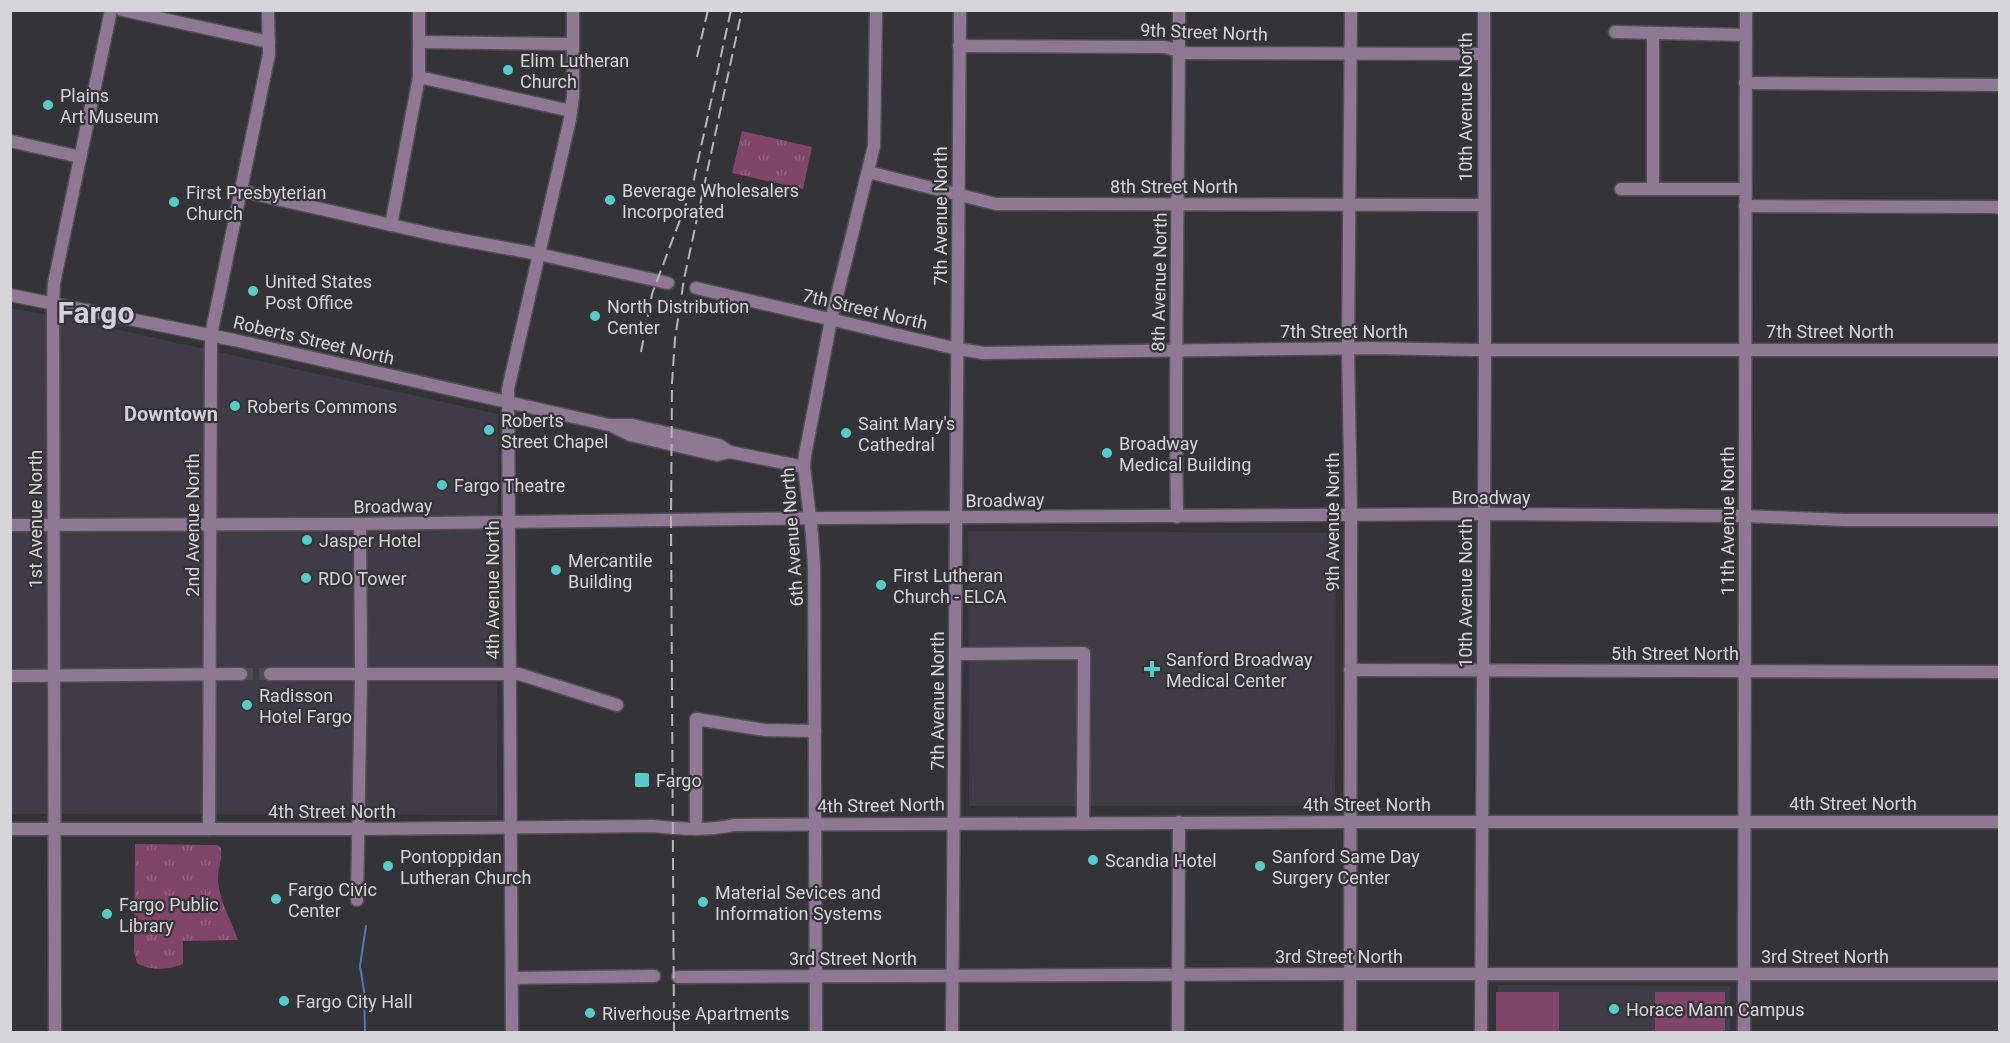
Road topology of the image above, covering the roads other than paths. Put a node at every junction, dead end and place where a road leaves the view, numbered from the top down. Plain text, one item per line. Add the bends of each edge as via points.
1 (111, 10) edge
2 (122, 10) edge
3 (268, 10) edge
4 (419, 10) edge
5 (573, 10) edge
6 (876, 10) edge
7 (960, 10) edge
8 (1179, 10) edge
9 (1351, 10) edge
10 (1484, 10) edge
11 (1746, 10) edge
12 (1615, 32) dead end
13 (1653, 33) junction
14 (1746, 35) junction
15 (269, 42) junction
16 (419, 42) junction
17 (572, 44) junction
18 (959, 46) junction
19 (1179, 50) junction
20 (1484, 54) junction
21 (1351, 55) junction
22 (418, 77) junction
23 (1745, 83) junction
24 (2000, 85) edge
25 (571, 111) junction
26 (10, 141) edge
27 (80, 157) junction
28 (868, 172) junction
29 (1653, 188) junction
30 (1621, 189) dead end
31 (1744, 189) junction
32 (242, 191) junction
33 (958, 195) junction
34 (1178, 204) junction
35 (1349, 205) junction
36 (1484, 205) junction
37 (1745, 206) junction
38 (2000, 208) edge
39 (391, 225) junction
40 (538, 254) junction
41 (668, 283) dead end
42 (696, 288) dead end
43 (10, 295) edge
44 (53, 303) junction
45 (831, 320) junction
46 (212, 335) junction
47 (1348, 348) junction
48 (1745, 348) junction
49 (958, 349) junction
50 (1485, 349) junction
51 (1176, 350) junction
52 (2000, 350) edge
53 (508, 403) junction
54 (804, 467) junction
55 (1483, 514) junction
56 (1351, 516) junction
57 (1745, 516) junction
58 (1177, 517) junction
59 (811, 519) junction
60 (955, 519) junction
61 (2000, 520) edge
62 (510, 522) junction
63 (360, 524) junction
64 (10, 525) edge
65 (53, 525) junction
66 (211, 525) junction
67 (956, 654) junction
68 (1350, 670) junction
69 (1482, 671) junction
70 (1745, 671) junction
71 (2000, 672) edge
72 (210, 674) junction
73 (241, 674) tunnel mouth
74 (270, 674) tunnel mouth
75 (510, 674) junction
76 (54, 675) junction
77 (361, 675) junction
78 (10, 676) edge
79 (617, 705) dead end
80 (815, 731) junction
81 (696, 820) junction
82 (1744, 821) junction
83 (1083, 822) junction
84 (1179, 822) junction
85 (1350, 822) junction
86 (1482, 822) junction
87 (2000, 822) edge
88 (954, 823) junction
89 (814, 824) junction
90 (734, 825) junction
91 (653, 826) junction
92 (512, 827) junction
93 (10, 829) edge
94 (54, 829) junction
95 (209, 829) junction
96 (359, 829) junction
97 (357, 900) dead end
98 (1743, 973) junction
99 (1349, 974) junction
100 (1481, 974) junction
101 (2000, 974) edge
102 (816, 975) junction
103 (953, 975) junction
104 (654, 976) dead end
105 (1179, 976) junction
106 (678, 977) dead end
107 (512, 978) junction
108 (55, 1032) edge
109 (512, 1032) edge
110 (816, 1032) edge
111 (952, 1032) edge
112 (1178, 1032) edge
113 (1350, 1032) edge
114 (1481, 1032) edge
115 (1744, 1032) edge

1 - 27 street, 1st Avenue North
2 - 15 street
3 - 15 street, 2nd Avenue North
4 - 16 street
5 - 17 street, 4th Avenue North
6 - 28 street, 6th Avenue North via 874,146
7 - 18 street, 7th Avenue North
8 - 19 street, 8th Avenue North
9 - 21 street, 9th Avenue North
10 - 20 street, 10th Avenue North
11 - 14 street, 11th Avenue North
12 - 13 street
13 - 14 street
13 - 29 street
14 - 23 street, 11th Avenue North
15 - 32 street, 2nd Avenue North
16 - 17 street
16 - 22 street
17 - 25 street, 4th Avenue North
18 - 19 street, 9th Street North
18 - 33 street, 7th Avenue North
19 - 21 street, 9th Street North
19 - 34 street, 8th Avenue North
20 - 21 street, 9th Street North
20 - 36 street, 10th Avenue North
21 - 35 street, 9th Avenue North
22 - 25 street
22 - 39 street
23 - 24 street
23 - 31 street, 11th Avenue North
25 - 40 street, 4th Avenue North
26 - 27 street
27 - 44 street, 1st Avenue North
28 - 33 street, 8th Street North
28 - 45 street, 6th Avenue North
29 - 30 street
29 - 31 street
31 - 37 street, 11th Avenue North
32 - 39 street
32 - 46 street, 2nd Avenue North
33 - 34 street, 8th Street North via 996,204
33 - 49 street, 7th Avenue North
34 - 35 street, 8th Street North
34 - 51 street, 8th Avenue North
35 - 36 street, 8th Street North
35 - 47 street, 9th Avenue North
36 - 50 street, 10th Avenue North
37 - 38 street
37 - 48 street, 11th Avenue North
39 - 40 street
40 - 41 street
40 - 53 street, 4th Avenue North
42 - 45 street, 7th Street North
43 - 44 street, Roberts Street North
44 - 46 street, Roberts Street North
44 - 65 street, 1st Avenue North
45 - 49 street, 7th Street North
45 - 54 street, 6th Avenue North
46 - 53 street, Roberts Street North
46 - 66 street, 2nd Avenue North
47 - 50 street, 7th Street North
47 - 51 street, 7th Street North
47 - 56 street, 9th Avenue North
48 - 50 street, 7th Street North
48 - 52 street, 7th Street North
48 - 57 street, 11th Avenue North
49 - 51 street, 7th Street North via 984,354
49 - 60 street, 7th Avenue North
50 - 55 street, 10th Avenue North
51 - 58 street, 8th Avenue North
53 - 54 street, Roberts Street North via 609,424 632,424 719,445 730,452
53 - 62 street, 4th Avenue North
54 - 59 street, 6th Avenue North
55 - 56 street, Broadway
55 - 57 street, Broadway
55 - 69 street, 10th Avenue North
56 - 58 street, Broadway
56 - 68 street, 9th Avenue North
57 - 61 street, Broadway
57 - 70 street, 11th Avenue North
58 - 60 street, Broadway
59 - 60 street, Broadway
59 - 62 street, Broadway
59 - 80 street, 6th Avenue North
60 - 67 street, 7th Avenue North
62 - 63 street, Broadway
62 - 75 street, 4th Avenue North
63 - 66 street, Broadway
63 - 77 street
64 - 65 street, Broadway
65 - 66 street, Broadway
65 - 76 street, 1st Avenue North
66 - 72 street, 2nd Avenue North
67 - 83 street via 1084,653
67 - 88 street, 7th Avenue North
68 - 69 street, 5th Street North
68 - 85 street, 9th Avenue North
69 - 70 street, 5th Street North
69 - 86 street, 10th Avenue North
70 - 71 street, 5th Street North
70 - 82 street, 11th Avenue North
72 - 73 street
72 - 76 street
72 - 95 street, 2nd Avenue North
74 - 77 street
75 - 77 street
75 - 79 street via 525,675
75 - 92 street, 4th Avenue North
76 - 78 street
76 - 94 street, 1st Avenue North
77 - 96 street
80 - 81 street via 747,728 696,719
80 - 89 street, 6th Avenue North
81 - 90 street, 4th Street North via 720,820
81 - 91 street, 4th Street North via 672,820
82 - 86 street, 4th Street North
82 - 87 street, 4th Street North
82 - 98 street, 11th Avenue North
83 - 84 street, 4th Street North
83 - 88 street, 4th Street North
84 - 85 street, 4th Street North
84 - 105 street
85 - 86 street, 4th Street North
85 - 99 street, 9th Avenue North
86 - 100 street, 10th Avenue North
88 - 89 street, 4th Street North
88 - 103 street, 7th Avenue North
89 - 90 street, 4th Street North
89 - 102 street, 6th Avenue North
90 - 91 street, 4th Street North
91 - 92 street, 4th Street North
92 - 96 street, 4th Street North
92 - 107 street, 4th Avenue North
93 - 94 street, 4th Street North
94 - 95 street, 4th Street North
94 - 108 street, 1st Avenue North
95 - 96 street, 4th Street North
96 - 97 street
98 - 100 street, 3rd Street North
98 - 101 street, 3rd Street North
98 - 115 street, 11th Avenue North
99 - 100 street, 3rd Street North
99 - 105 street, 3rd Street North
99 - 113 street, 9th Avenue North
100 - 114 street, 10th Avenue North
102 - 103 street, 3rd Street North
102 - 106 street, 3rd Street North
102 - 110 street, 6th Avenue North
103 - 105 street, 3rd Street North
103 - 111 street, 7th Avenue North
104 - 107 street
105 - 112 street
107 - 109 street, 4th Avenue North

